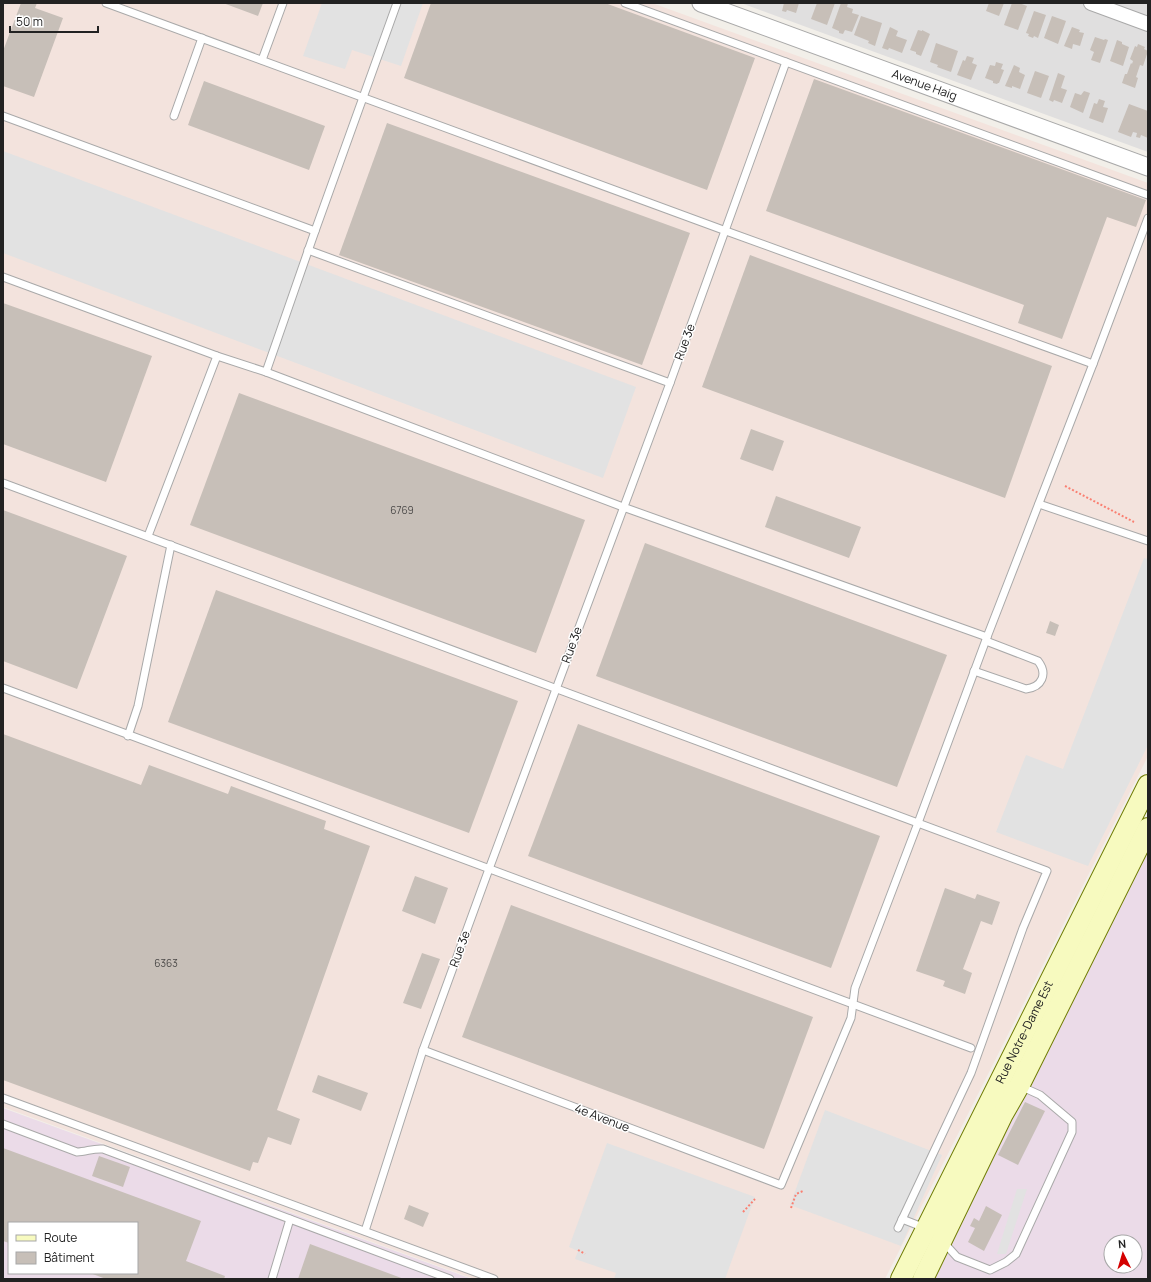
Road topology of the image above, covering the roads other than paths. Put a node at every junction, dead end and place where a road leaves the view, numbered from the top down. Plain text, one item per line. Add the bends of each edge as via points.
1 (106, 3) edge
2 (283, 3) edge
3 (397, 3) edge
4 (625, 3) edge
5 (701, 3) edge
6 (1091, 3) edge
7 (731, 8) edge
8 (1148, 24) edge
9 (202, 38) junction
10 (262, 60) junction
11 (786, 62) junction
12 (363, 97) junction
13 (3, 116) edge
14 (174, 116) dead end
15 (1148, 167) edge
16 (1148, 195) edge
17 (1148, 218) edge
18 (315, 231) junction
19 (726, 231) junction
20 (308, 250) junction
21 (3, 277) edge
22 (217, 356) junction
23 (1093, 364) junction
24 (266, 372) junction
25 (670, 383) junction
26 (3, 483) edge
27 (1040, 504) junction
28 (623, 508) junction
29 (148, 536) junction
30 (1148, 541) edge
31 (171, 546) junction
32 (987, 639) junction
33 (974, 671) junction
34 (3, 688) edge
35 (556, 688) junction
36 (128, 736) junction
37 (1148, 785) edge
38 (918, 823) junction
39 (1148, 828) edge
40 (489, 869) junction
41 (852, 1004) junction
42 (971, 1048) dead end
43 (423, 1050) junction
44 (1010, 1082) junction
45 (3, 1098) edge
46 (3, 1124) edge
47 (290, 1219) junction
48 (902, 1219) junction
49 (898, 1228) dead end
50 (365, 1231) junction
51 (924, 1232) junction
52 (940, 1244) junction
53 (272, 1279) edge
54 (450, 1279) edge
55 (494, 1279) edge
56 (901, 1279) edge
57 (923, 1279) edge

1 - 9 lane
2 - 10 lane
3 - 12 lane
4 - 11 lane
5 - 7 street, Avenue Haig
6 - 8 street
7 - 15 street, Avenue Haig
9 - 10 lane
9 - 14 lane
10 - 12 lane
11 - 16 lane
11 - 19 lane, Rue 3e
12 - 18 lane
12 - 19 lane
13 - 18 lane
17 - 23 lane
18 - 20 lane
19 - 23 lane
19 - 25 lane, Rue 3e
20 - 24 lane
20 - 25 lane
21 - 22 lane
22 - 24 lane
22 - 29 lane
23 - 27 lane
24 - 28 lane
25 - 28 lane, Rue 3e
26 - 29 lane
27 - 30 lane
27 - 32 lane
28 - 32 lane
28 - 35 lane, Rue 3e
29 - 31 lane
31 - 35 lane
31 - 36 lane via 138,706
32 - 33 lane
32 - 33 lane via 1038,661 1042,665 1042,678 1034,688 1026,689
33 - 38 lane
34 - 36 lane
35 - 38 lane
35 - 40 lane, Rue 3e
36 - 40 lane
37 - 44 main road, Rue Notre-Dame Est
38 - 41 lane via 854,988
38 - 48 lane via 1048,871 1023,928 972,1073
39 - 44 main road, Rue Notre-Dame Est
40 - 41 lane
40 - 43 lane, Rue 3e
41 - 42 lane
41 - 43 lane, 4e Avenue via 851,1018 781,1185
43 - 50 lane, Rue 3e
44 - 51 main road, Rue Notre-Dame Est
44 - 52 main road, Rue Notre-Dame Est via 1004,1114
44 - 52 lane via 1040,1095 1072,1122 1072,1132 1016,1254 990,1270 957,1257 947,1246
45 - 50 lane
46 - 47 lane via 77,1152 103,1149
47 - 53 lane
47 - 54 lane
48 - 49 lane
48 - 51 lane
50 - 55 lane
51 - 52 main road
51 - 56 main road, Rue Notre-Dame Est
52 - 57 main road, Rue Notre-Dame Est

